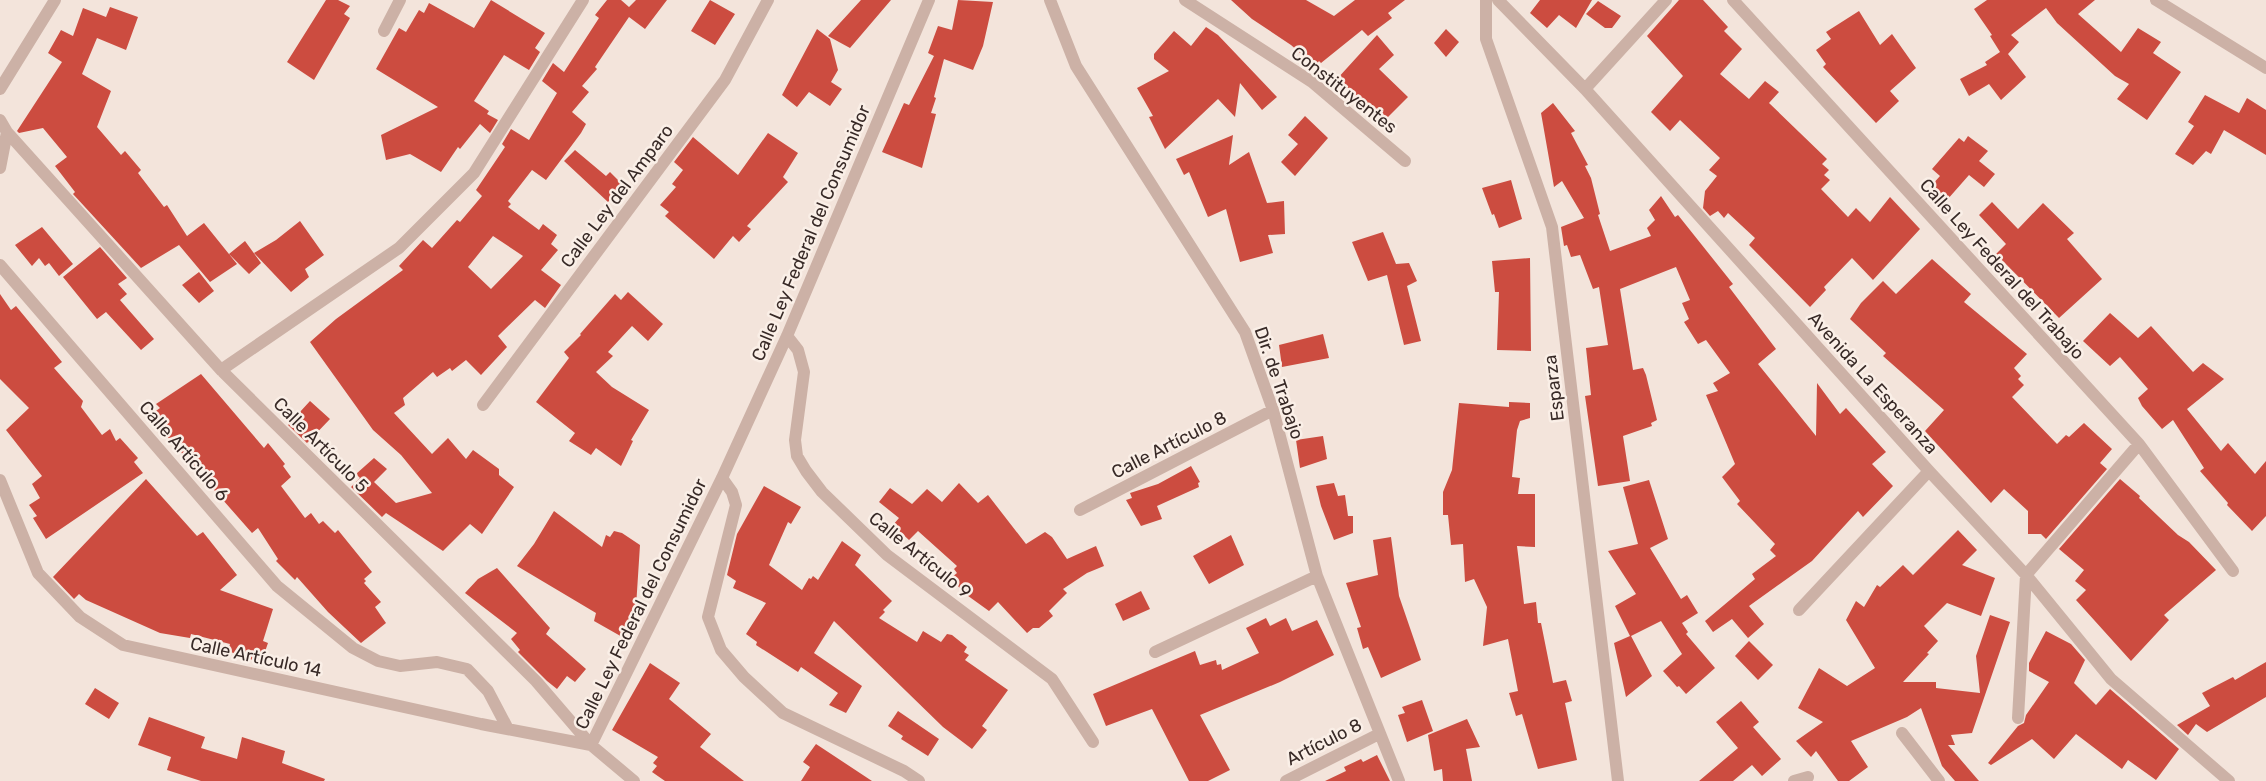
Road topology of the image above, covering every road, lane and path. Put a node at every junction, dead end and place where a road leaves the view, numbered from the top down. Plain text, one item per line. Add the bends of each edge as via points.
1 (55, 0) edge
2 (400, 0) edge
3 (583, 0) edge
4 (768, 0) edge
5 (929, 0) edge
6 (1050, 0) edge
7 (1185, 0) edge
8 (1486, 0) edge
9 (1498, 0) edge
10 (1666, 0) edge
11 (1733, 0) edge
12 (2156, 0) edge
13 (384, 31) dead end
14 (2266, 68) edge
15 (0, 88) edge
16 (1585, 89) junction
17 (0, 120) edge
18 (7, 132) junction
19 (1405, 161) dead end
20 (0, 168) edge
21 (0, 265) edge
22 (787, 336) junction
23 (221, 370) junction
24 (483, 405) dead end
25 (1273, 410) junction
26 (2139, 444) junction
27 (1929, 471) junction
28 (722, 478) junction
29 (0, 480) edge
30 (1080, 510) dead end
31 (2233, 571) dead end
32 (2026, 575) junction
33 (1317, 576) junction
34 (1799, 610) dead end
35 (1155, 652) dead end
36 (2018, 718) dead end
37 (508, 729) junction
38 (1902, 733) dead end
39 (1379, 734) junction
40 (1093, 742) dead end
41 (591, 745) junction
42 (1808, 777) dead end
43 (634, 781) edge
44 (919, 781) edge
45 (1286, 781) edge
46 (1399, 781) edge
47 (1618, 781) edge
48 (1794, 781) edge
49 (1939, 781) edge
50 (2230, 781) edge

1 - 15 street
2 - 13 street
3 - 23 street via 474,173 399,248
4 - 24 street, Calle Ley del Amparo via 725,80
5 - 22 street, Calle Ley Federal del Consumidor
6 - 25 street, Dir. de Trabajo via 1076,66 1245,332
7 - 19 street, Constituyentes via 1312,82
8 - 47 street, Esparza via 1486,39 1552,227
9 - 16 street, Avenida La Esperanza
10 - 16 street
11 - 26 street, Calle Ley Federal del Trabajo
12 - 14 street
16 - 27 street, Avenida La Esperanza
17 - 18 street, Calle Artículo 5
18 - 20 street
18 - 23 street, Calle Artículo 5
21 - 37 street, Calle Artículo 6 via 277,586 353,648 378,661 400,666 437,662 467,669 488,691
22 - 28 street, Calle Ley Federal del Consumidor
22 - 40 street, Calle Artículo 9 via 798,350 804,372 795,440 797,456 806,471 822,492 887,555 1052,679
23 - 41 street, Calle Artículo 5 via 536,681
25 - 30 street, Calle Artículo 8
25 - 33 street, Dir. de Trabajo
26 - 31 street, Calle Ley Federal del Trabajo
26 - 32 street
27 - 32 street, Avenida La Esperanza
27 - 34 street
28 - 41 street, Calle Ley Federal del Consumidor
28 - 44 street, Calle Ley Federal del Consumidor via 736,505 708,616 721,650 744,677 783,713
29 - 37 street, Calle Artículo 14 via 38,573 80,616 123,645
32 - 36 street
32 - 50 street, Avenida La Esperanza via 2111,679
33 - 35 street
33 - 39 street, Dir. de Trabajo
37 - 41 street, Calle Artículo 14
38 - 49 street
39 - 45 street, Artículo 8
39 - 46 street, Dir. de Trabajo
41 - 43 street, Calle Artículo 5
42 - 48 street

